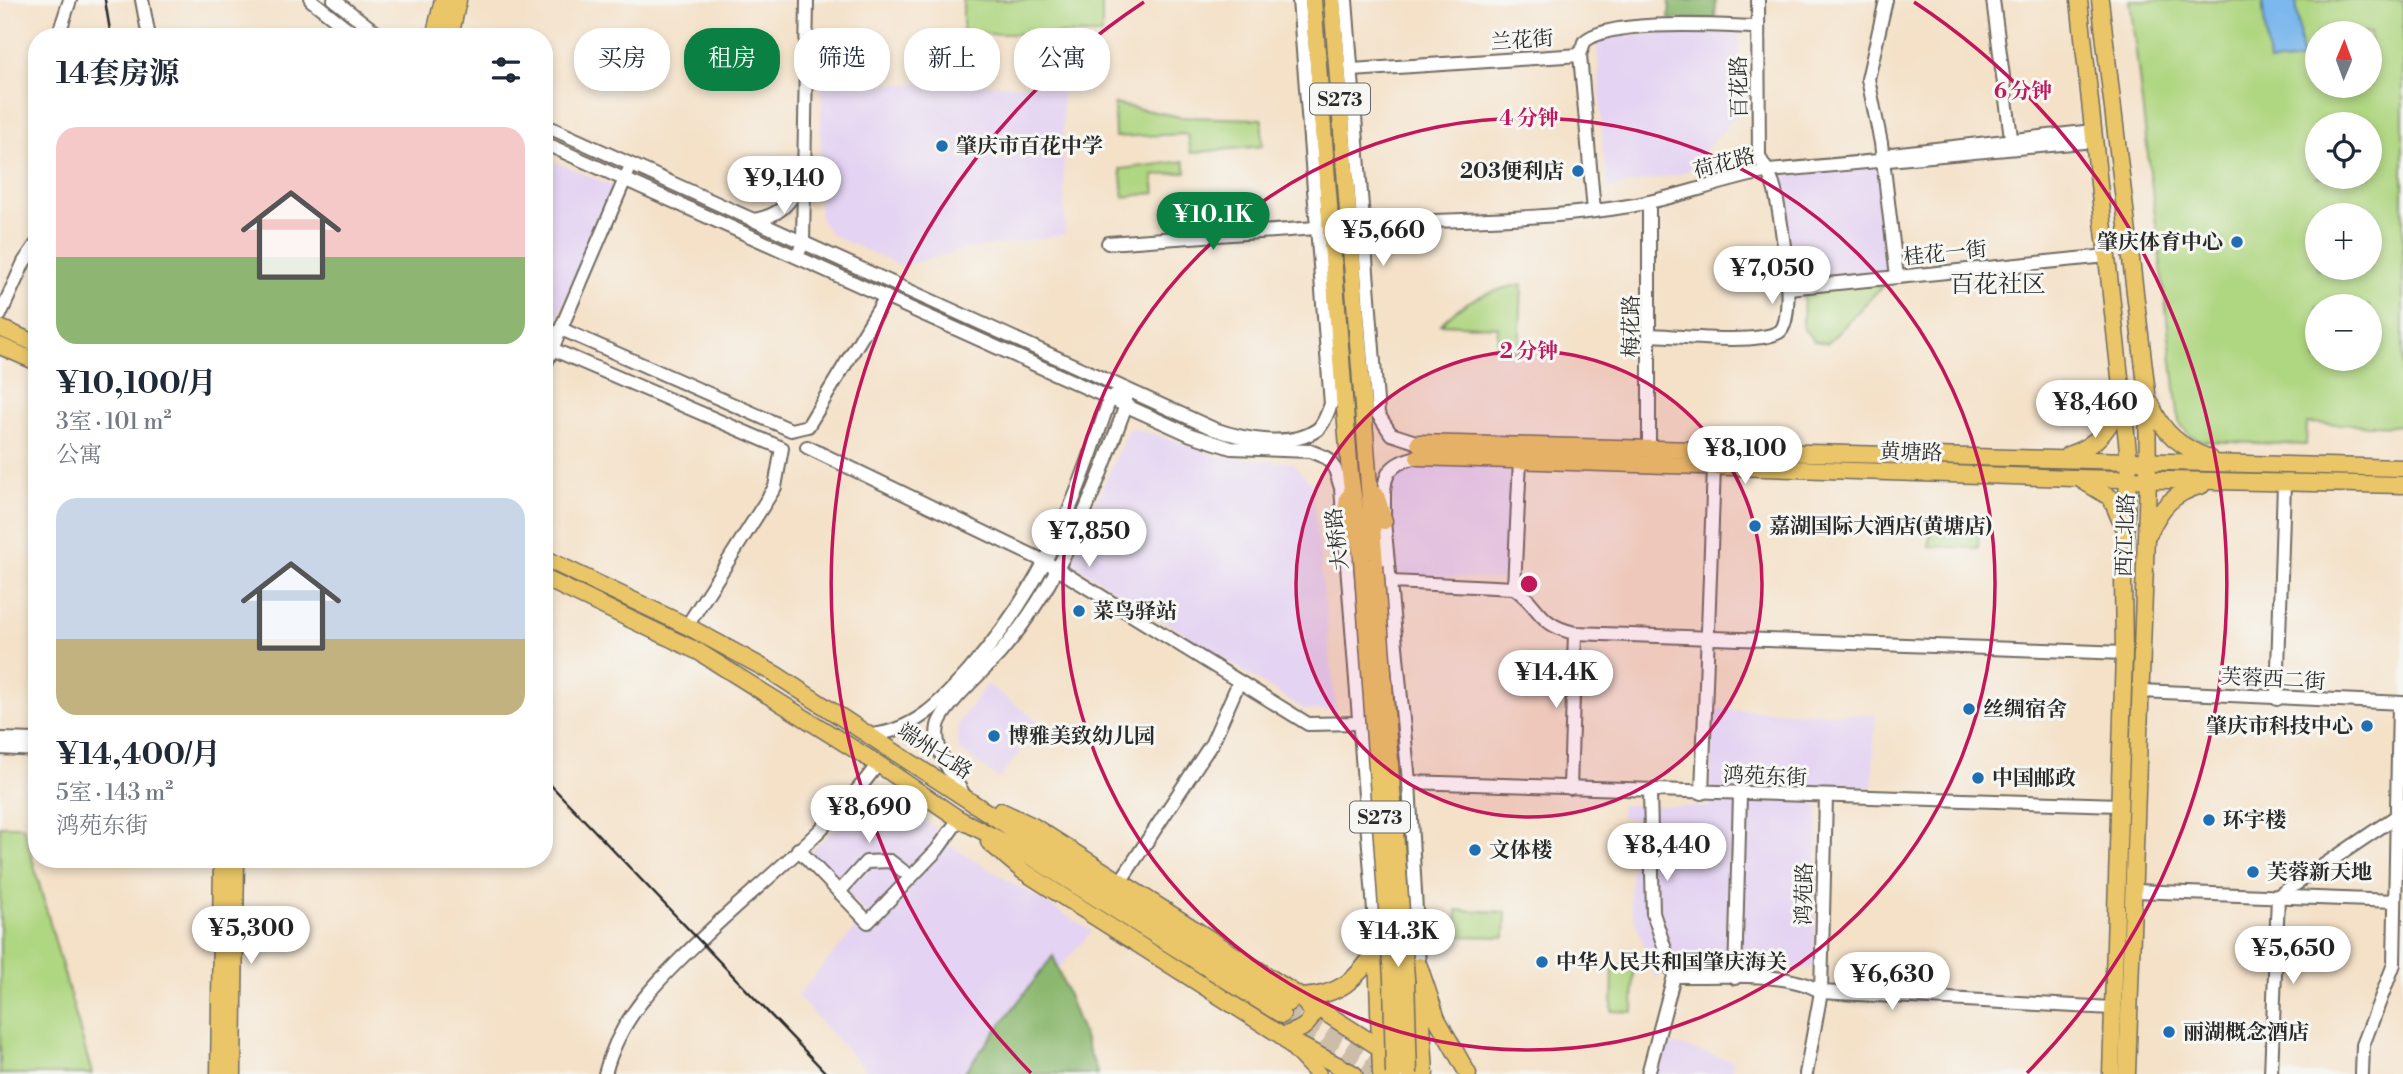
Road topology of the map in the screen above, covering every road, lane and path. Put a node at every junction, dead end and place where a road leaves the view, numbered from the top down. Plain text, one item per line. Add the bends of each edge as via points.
1 (70, 0) edge
2 (142, 0) edge
3 (311, 0) edge
4 (334, 0) edge
5 (443, 0) edge
6 (458, 0) edge
7 (807, 0) edge
8 (1299, 0) edge
9 (1313, 0) edge
10 (1332, 0) edge
11 (1346, 0) edge
12 (1758, 0) edge
13 (1886, 0) edge
14 (1993, 0) edge
15 (2079, 0) edge
16 (2100, 0) edge
17 (1758, 27) junction
18 (61, 28) edge
19 (147, 28) edge
20 (347, 28) edge
21 (370, 28) edge
22 (436, 28) edge
23 (452, 28) edge
24 (1580, 55) junction
25 (1352, 70) junction
26 (553, 129) edge
27 (2094, 136) junction
28 (1357, 141) junction
29 (2012, 145) junction
30 (553, 147) edge
31 (1883, 160) junction
32 (631, 165) junction
33 (1769, 171) junction
34 (804, 177) junction
35 (625, 180) junction
36 (1348, 198) junction
37 (1649, 202) junction
38 (1594, 211) junction
39 (752, 220) junction
40 (1363, 224) junction
41 (1316, 228) junction
42 (803, 243) junction
43 (1108, 243) dead end
44 (28, 256) edge
45 (2107, 256) junction
46 (797, 257) junction
47 (1897, 277) junction
48 (1788, 288) junction
49 (886, 297) junction
50 (0, 315) edge
51 (0, 328) edge
52 (1326, 328) junction
53 (561, 329) junction
54 (1650, 335) junction
55 (28, 340) edge
56 (0, 346) edge
57 (553, 347) edge
58 (553, 349) edge
59 (2143, 355) junction
60 (28, 358) edge
61 (2119, 361) junction
62 (1362, 374) junction
63 (1123, 389) junction
64 (2124, 393) junction
65 (2147, 393) junction
66 (1345, 397) junction
67 (1110, 398) junction
68 (1376, 398) junction
69 (1126, 405) junction
70 (807, 447) dead end
71 (1649, 449) junction
72 (1419, 450) junction
73 (2060, 458) junction
74 (1520, 460) junction
75 (2129, 460) junction
76 (2148, 461) junction
77 (2224, 463) junction
78 (1714, 467) junction
79 (2403, 468) edge
80 (1368, 473) junction
81 (1350, 474) junction
82 (2074, 478) junction
83 (2128, 480) junction
84 (2148, 480) junction
85 (2214, 482) junction
86 (2284, 484) junction
87 (2403, 485) edge
88 (1384, 521) junction
89 (1343, 533) junction
90 (2125, 537) junction
91 (2145, 542) junction
92 (553, 562) edge
93 (1368, 562) junction
94 (1052, 565) junction
95 (2123, 577) junction
96 (2144, 578) junction
97 (553, 582) edge
98 (1392, 582) junction
99 (1514, 589) junction
100 (687, 626) junction
101 (1575, 633) junction
102 (1707, 638) junction
103 (2124, 653) junction
104 (1239, 682) junction
105 (2141, 691) junction
106 (2277, 698) junction
107 (2401, 703) edge
108 (1359, 723) junction
109 (872, 735) junction
110 (0, 739) edge
111 (28, 740) edge
112 (0, 748) edge
113 (28, 750) edge
114 (878, 764) junction
115 (1409, 782) junction
116 (1570, 788) junction
117 (1650, 792) junction
118 (1702, 793) junction
119 (964, 794) junction
120 (1741, 794) junction
121 (1826, 797) junction
122 (2120, 805) junction
123 (2400, 816) edge
124 (965, 823) junction
125 (798, 849) junction
126 (222, 868) edge
127 (236, 868) edge
128 (911, 877) junction
129 (1120, 881) junction
130 (2136, 891) junction
131 (839, 892) junction
132 (2278, 896) junction
133 (2395, 901) junction
134 (1417, 941) junction
135 (1376, 943) junction
136 (1419, 966) junction
137 (1674, 976) junction
138 (1735, 978) junction
139 (1821, 992) junction
140 (1290, 1005) junction
141 (2112, 1008) junction
142 (1282, 1035) junction
143 (1380, 1045) junction
144 (219, 1074) edge
145 (233, 1074) edge
146 (605, 1074) edge
147 (1318, 1074) edge
148 (1354, 1074) edge
149 (1381, 1074) edge
150 (1394, 1074) edge
151 (1409, 1074) edge
152 (1423, 1074) edge
153 (1468, 1074) edge
154 (1647, 1074) edge
155 (1806, 1074) edge
156 (2111, 1074) edge
157 (2127, 1074) edge
158 (2271, 1074) edge
159 (2362, 1074) edge

1 - 18 street
2 - 19 street
3 - 20 street
4 - 21 street
5 - 22 main road
6 - 23 main road
7 - 34 street
8 - 41 street
9 - 66 main road, 大桥路 / S273
10 - 36 main road, 大桥路 / S273
11 - 25 street
12 - 17 street, 百花路
13 - 31 street via 1868,79
14 - 29 street
15 - 27 main road, 西江北路
16 - 59 main road, 西江北路
17 - 24 street via 1646,27 1589,38
17 - 33 street, 百花路 via 1759,157
24 - 25 street, 兰花街
24 - 38 street, 兰花街
25 - 28 street
26 - 32 street
27 - 29 street, 荷花路
27 - 45 main road, 西江北路
28 - 36 street
28 - 40 street
29 - 31 street, 荷花路
30 - 35 street
31 - 33 street, 荷花路
31 - 47 street
32 - 35 street
32 - 39 street
33 - 37 street, 荷花路
33 - 48 street, 百花路
34 - 39 street via 779,213
34 - 42 street
35 - 46 street
35 - 53 street
36 - 62 main road, 大桥路 / S273
37 - 38 street, 荷花路
37 - 54 street, 梅花路
38 - 40 street, 荷花路
39 - 42 street
40 - 68 street
41 - 43 street
41 - 52 street
42 - 46 street
42 - 63 street
44 - 50 street
45 - 47 street, 桂花一街
45 - 61 main road, 西江北路
46 - 49 street
47 - 48 street, 桂花一街
48 - 54 street, 百花路 via 1789,310 1780,332 1742,338
49 - 53 street via 808,426 792,430
49 - 67 street
51 - 55 main road
52 - 63 street via 1331,404 1319,428 1297,439 1232,436
52 - 66 street
53 - 57 street
54 - 71 street, 梅花路
56 - 60 main road
58 - 100 street via 782,448 775,487
59 - 61 main road
59 - 65 main road, 西江北路
61 - 64 main road, 西江北路
62 - 68 street
62 - 80 main road, 大桥路 / S273
63 - 67 street
63 - 69 street
64 - 73 main road via 2102,436
64 - 75 main road, 西江北路
65 - 76 main road, 西江北路
65 - 77 main road via 2156,418 2171,437
66 - 81 main road, 大桥路 / S273
67 - 69 street
67 - 94 street
68 - 72 street via 1383,425
69 - 89 street via 1231,448 1310,451 1327,458 1341,488
69 - 94 street via 1090,505
70 - 94 street
71 - 72 main road, 黄塘路
71 - 73 main road, 黄塘路
72 - 74 main road, 黄塘路
72 - 88 street via 1390,467 1385,480
73 - 75 main road, 黄塘路
74 - 78 main road, 黄塘路
74 - 99 street
75 - 76 main road, 黄塘路
75 - 83 main road, 西江北路
76 - 77 main road, 黄塘路
76 - 84 main road, 西江北路
77 - 79 main road, 黄塘路
78 - 82 main road, 黄塘路
78 - 102 street
80 - 88 main road
80 - 93 main road, 大桥路 / S273
81 - 89 main road
81 - 93 main road, 大桥路 / S273
82 - 83 main road, 黄塘路
82 - 90 main road via 2111,498
83 - 84 main road, 黄塘路
83 - 90 main road, 西江北路
84 - 85 main road, 黄塘路
84 - 91 main road, 西江北路
85 - 86 main road, 黄塘路
85 - 91 main road via 2176,495 2159,512
86 - 87 main road, 黄塘路
86 - 106 street
88 - 98 street
89 - 108 street
90 - 95 main road, 西江北路
91 - 96 main road, 西江北路
92 - 100 main road, 端州七路
93 - 150 main road, 大桥路 / S273, bridge
93 - 151 main road, 大桥路 / S273, bridge via 1406,978
94 - 104 street
94 - 109 street via 953,688 911,725
94 - 119 street via 1002,651 941,717 938,740 943,757
95 - 96 main road
95 - 103 main road, 西江北路
96 - 105 main road, 西江北路
97 - 114 main road, 端州七路 via 699,652
98 - 99 street
98 - 115 street
99 - 101 street via 1541,618
100 - 109 main road, 端州七路
101 - 102 street
101 - 116 street
102 - 103 street
102 - 118 street
103 - 122 main road, 西江北路
104 - 108 street via 1308,724
104 - 129 street via 1212,743
105 - 106 street, 芙蓉西二街
105 - 130 main road, 西江北路
106 - 107 street, 芙蓉西二街
107 - 123 street
108 - 135 street
109 - 119 main road, 端州七路
110 - 111 street
112 - 113 street
114 - 124 main road, 端州七路
114 - 125 street via 853,798
115 - 116 street, 鸿苑东街
115 - 134 street
116 - 117 street, 鸿苑东街
117 - 118 street, 鸿苑东街
117 - 137 street via 1653,913
118 - 120 street, 鸿苑东街
119 - 129 main road via 1033,826
119 - 140 main road, 端州七路
120 - 121 street, 鸿苑东街
120 - 138 street
121 - 122 street, 鸿苑东街
121 - 139 street, 鸿苑路
122 - 141 main road, 西江北路
123 - 132 street
123 - 133 street
124 - 128 street
124 - 140 main road, 端州七路
124 - 142 main road via 1023,871
125 - 131 street
125 - 146 street via 668,969 640,1002
126 - 144 main road
127 - 145 main road
128 - 131 street via 890,861 866,862
128 - 131 street via 868,922
129 - 140 main road
130 - 132 street
130 - 157 main road, 西江北路
132 - 133 street
132 - 158 street
133 - 159 street via 2394,964 2363,1045
134 - 135 street via 1407,951 1396,952
134 - 136 street
135 - 140 main road via 1361,972 1344,986
135 - 143 main road
136 - 152 main road
136 - 153 main road via 1437,1019
137 - 138 street
137 - 154 street
138 - 139 street via 1790,980
139 - 141 street
139 - 155 street, 鸿苑路
140 - 142 main road via 1312,1013 1310,1022
140 - 143 main road
141 - 156 main road, 西江北路
142 - 147 main road
142 - 148 main road
143 - 149 main road
143 - 152 main road

